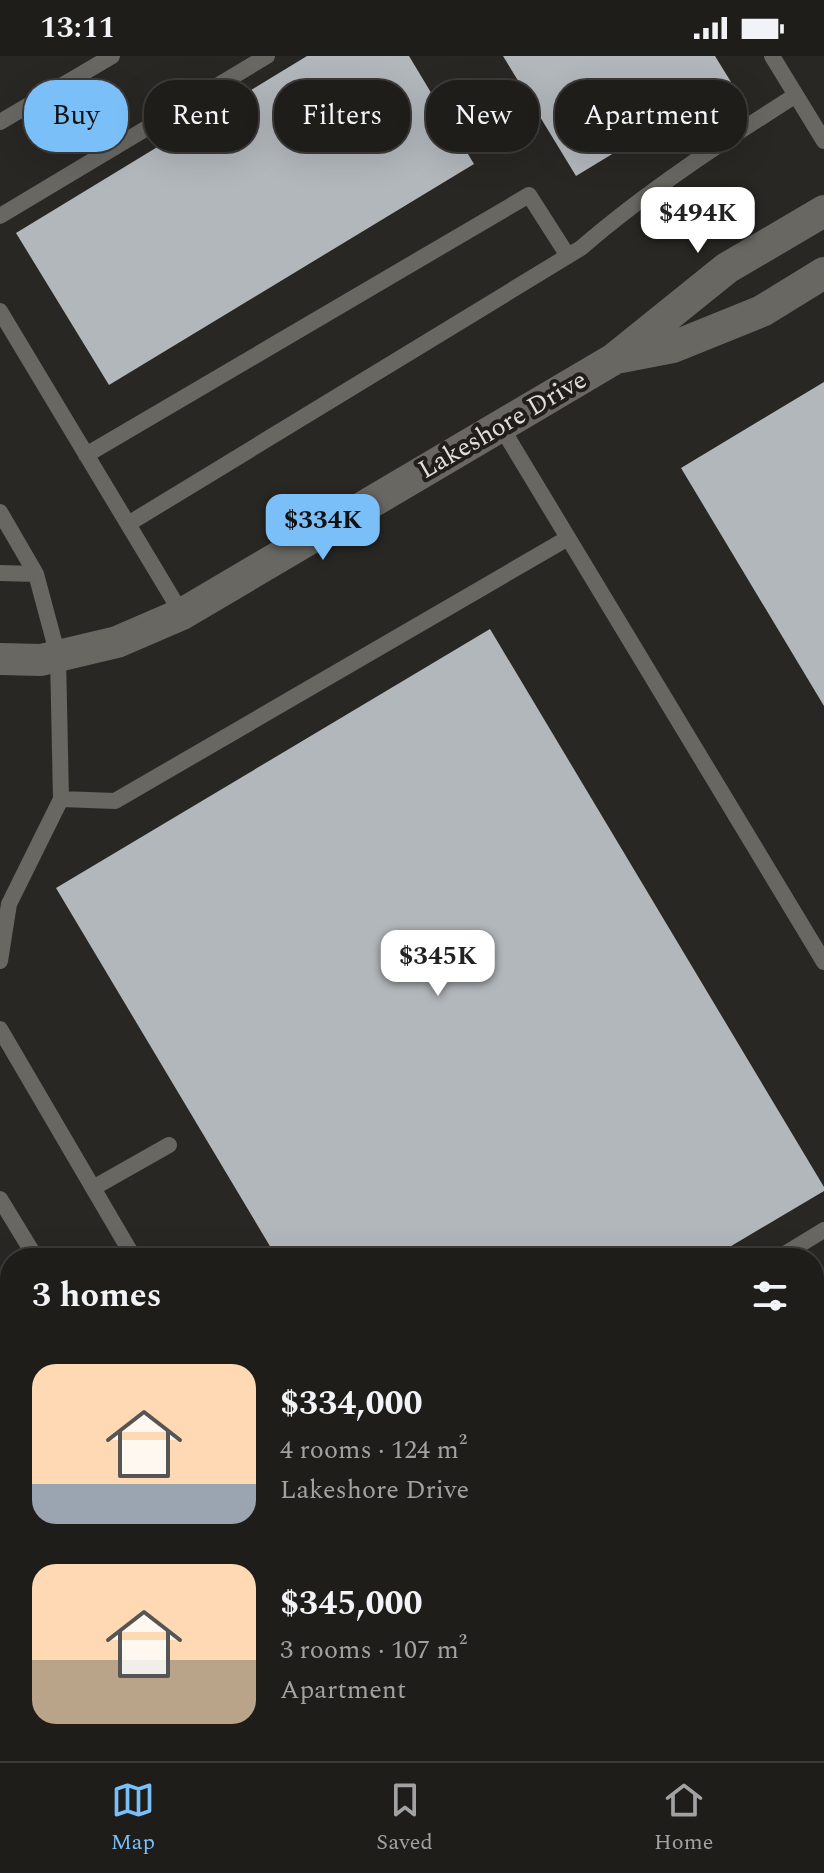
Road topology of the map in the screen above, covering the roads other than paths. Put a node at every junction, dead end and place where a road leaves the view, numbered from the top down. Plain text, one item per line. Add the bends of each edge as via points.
1 (112, 56) edge
2 (267, 56) edge
3 (772, 56) edge
4 (796, 95) junction
5 (0, 122) edge
6 (824, 141) edge
7 (824, 211) edge
8 (0, 216) edge
9 (568, 256) junction
10 (824, 273) edge
11 (0, 311) edge
12 (614, 359) junction
13 (500, 425) junction
14 (86, 455) junction
15 (0, 512) edge
16 (128, 524) junction
17 (568, 538) junction
18 (0, 573) edge
19 (36, 574) junction
20 (182, 614) junction
21 (58, 656) junction
22 (0, 659) edge
23 (61, 799) junction
24 (0, 961) edge
25 (824, 962) edge
26 (0, 1029) edge
27 (169, 1145) dead end
28 (93, 1188) junction
29 (0, 1199) edge
30 (824, 1230) edge
31 (30, 1248) edge
32 (128, 1248) edge
33 (794, 1248) edge

1 - 5 lane
2 - 8 lane
3 - 4 lane
4 - 6 lane
4 - 9 lane via 629,206
7 - 12 street, Lakeshore Drive via 727,268
9 - 14 lane via 529,195
9 - 16 lane
10 - 12 street, Lakeshore Drive via 762,311 673,347
11 - 14 lane
12 - 13 street, Lakeshore Drive
13 - 17 lane
13 - 20 street, Lakeshore Drive
14 - 16 lane
15 - 19 lane
16 - 20 lane
17 - 23 lane via 115,801
17 - 25 lane
18 - 19 lane
19 - 21 lane
20 - 21 street, Lakeshore Drive via 117,642
21 - 22 street, Lakeshore Drive
21 - 23 lane
23 - 24 lane via 9,904
26 - 28 lane
27 - 28 lane
28 - 32 lane
29 - 31 lane
30 - 33 lane

